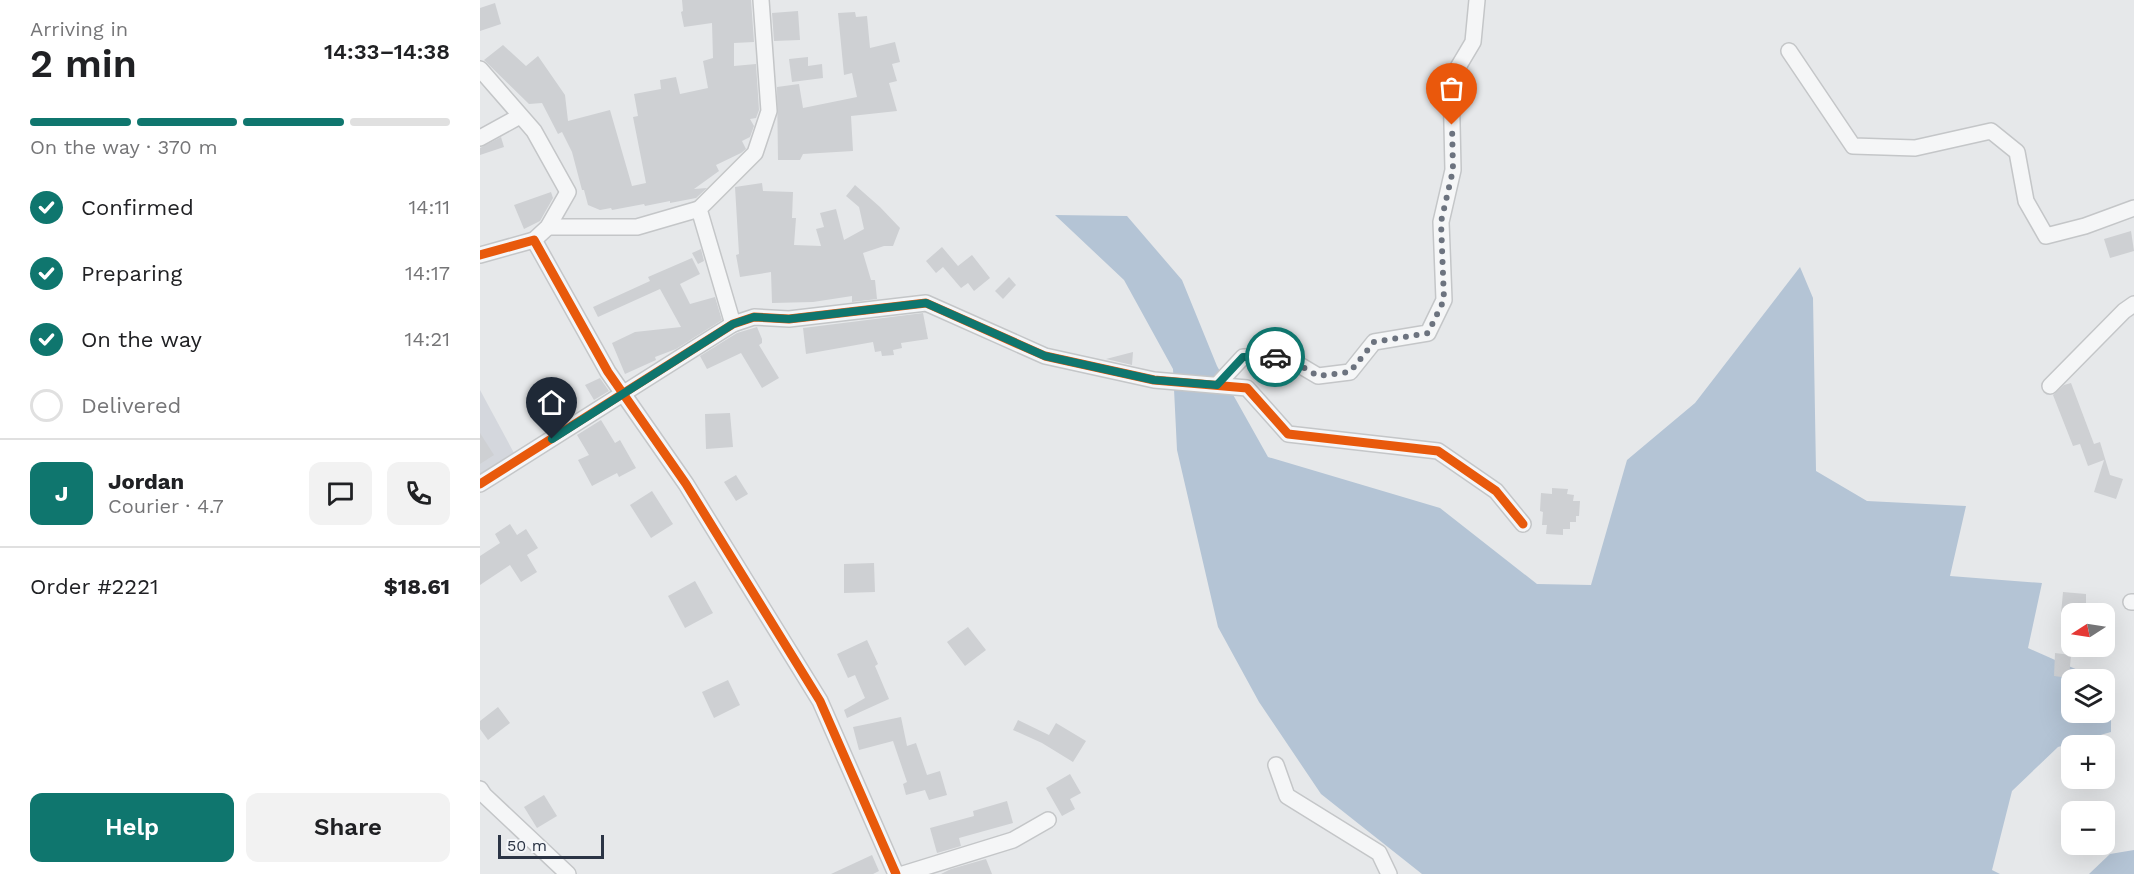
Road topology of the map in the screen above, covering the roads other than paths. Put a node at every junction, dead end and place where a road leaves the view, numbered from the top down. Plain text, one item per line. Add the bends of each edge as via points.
1 (762, 0) edge
2 (1478, 0) edge
3 (1789, 51) dead end
4 (480, 69) edge
5 (520, 116) junction
6 (480, 138) edge
7 (2134, 208) edge
8 (699, 209) junction
9 (548, 227) junction
10 (534, 240) junction
11 (480, 255) edge
12 (2134, 304) edge
13 (733, 324) junction
14 (1217, 385) junction
15 (2050, 386) dead end
16 (624, 394) junction
17 (480, 484) edge
18 (1522, 524) dead end
19 (1276, 765) dead end
20 (480, 789) edge
21 (1048, 820) dead end
22 (568, 874) edge
23 (896, 874) edge
24 (903, 874) edge
25 (1389, 874) edge

1 - 8 street via 769,111 755,153
2 - 14 street via 1473,42 1451,79 1453,170 1441,222 1444,300 1428,333 1374,342 1350,372 1318,376 1286,357 1243,357
3 - 7 street via 1853,146 1915,148 1991,131 2017,152 2026,201 2046,236
4 - 5 street
5 - 6 street
5 - 9 street via 534,131 568,192
8 - 9 street via 637,227
8 - 13 street
9 - 10 street
10 - 11 street
10 - 16 street
12 - 15 street
13 - 14 street via 754,317 789,319 926,303 1045,356 1154,380
13 - 16 street
14 - 18 street via 1247,388 1288,434 1437,451 1496,491
16 - 17 street
16 - 23 street via 686,484 820,701
19 - 25 street via 1287,796 1379,852
20 - 22 street
21 - 24 street via 1013,840

